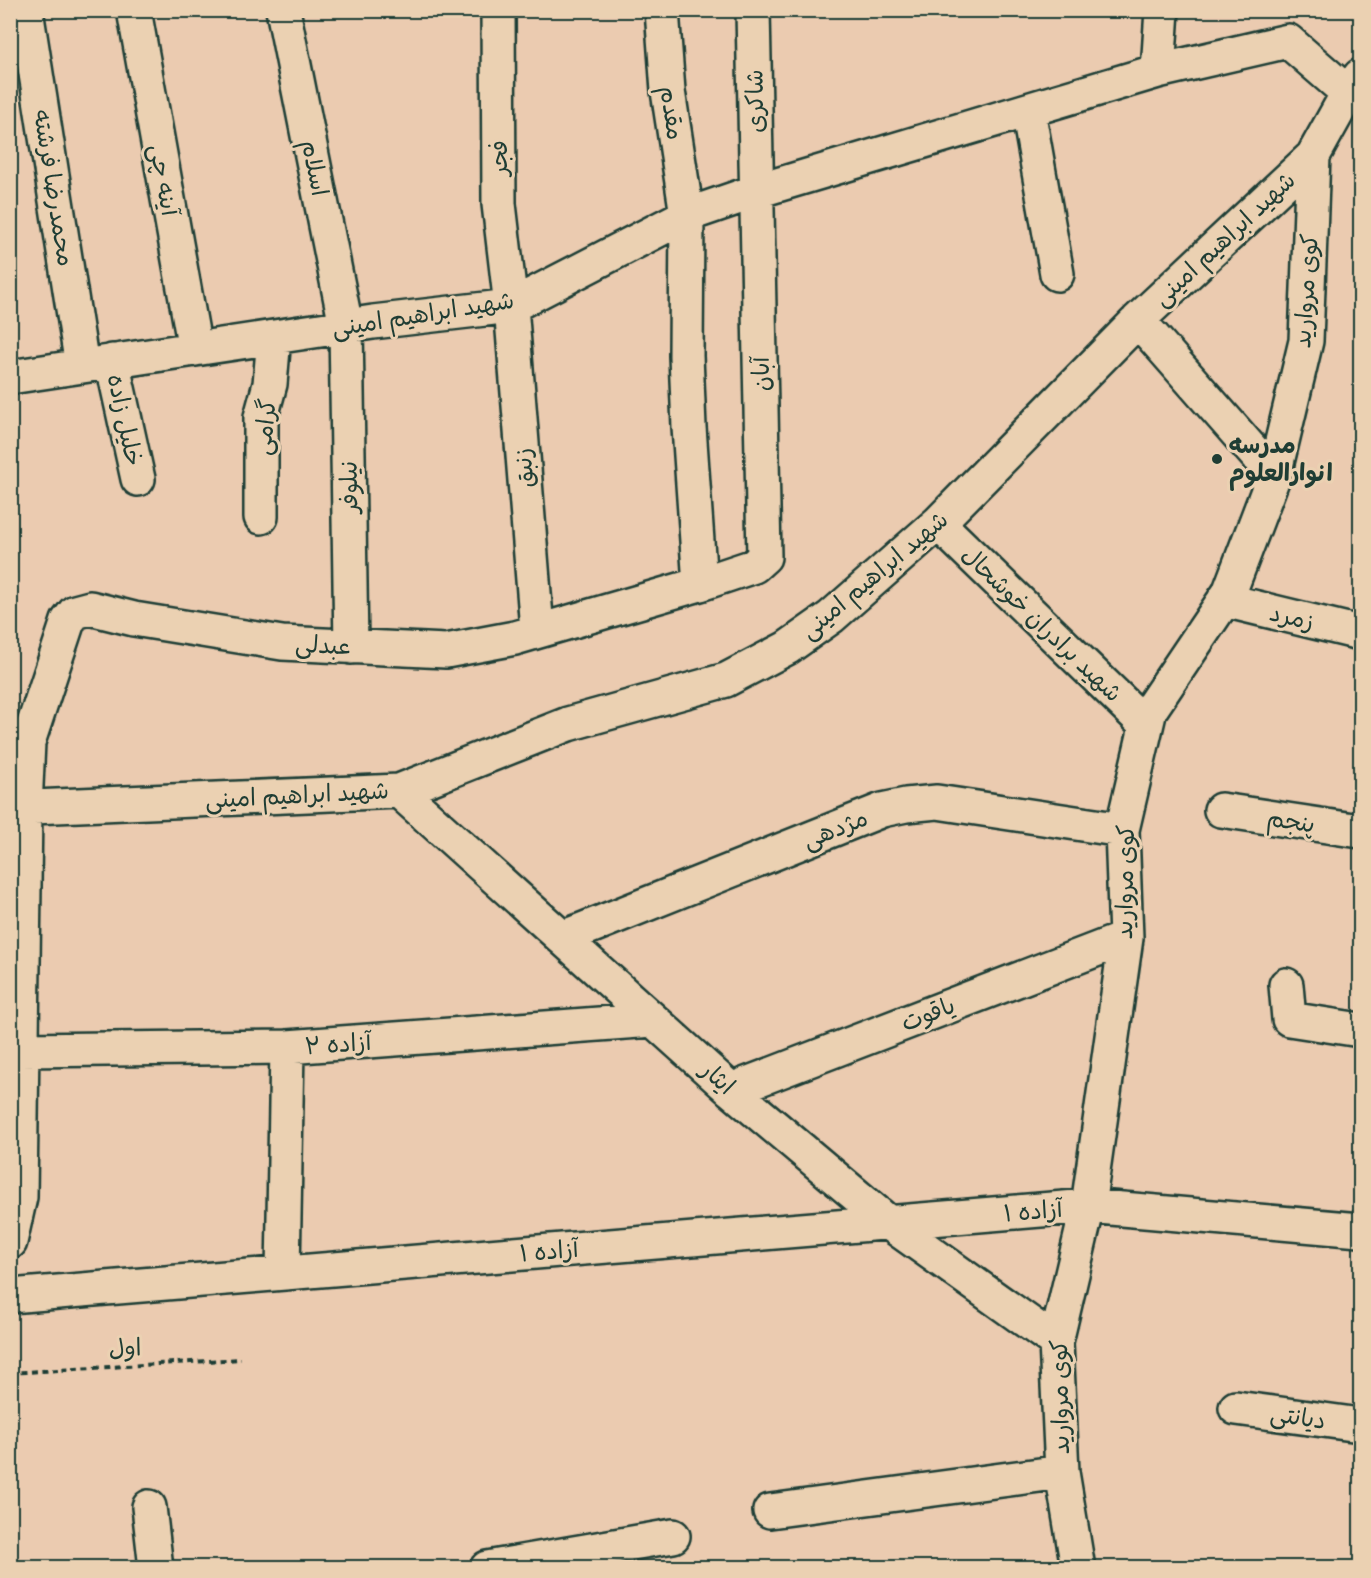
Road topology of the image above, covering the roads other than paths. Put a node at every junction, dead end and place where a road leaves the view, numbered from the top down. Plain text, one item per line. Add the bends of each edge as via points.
1 (26, 10) edge
2 (134, 10) edge
3 (283, 10) edge
4 (498, 10) edge
5 (662, 10) edge
6 (753, 10) edge
7 (1162, 10) edge
8 (1158, 71) junction
9 (1354, 85) edge
10 (1028, 110) junction
11 (1312, 156) junction
12 (757, 192) junction
13 (687, 215) junction
14 (1057, 274) dead end
15 (511, 306) junction
16 (1138, 320) junction
17 (346, 327) junction
18 (274, 337) junction
19 (195, 349) junction
20 (97, 363) junction
21 (10, 377) edge
22 (1274, 475) junction
23 (138, 479) dead end
24 (261, 517) dead end
25 (938, 523) junction
26 (764, 557) joint
27 (700, 584) junction
28 (1224, 600) junction
29 (537, 630) junction
30 (1360, 633) edge
31 (351, 647) junction
32 (1146, 725) junction
33 (399, 791) junction
34 (18, 808) edge
35 (1221, 810) dead end
36 (1122, 830) junction
37 (1360, 831) edge
38 (562, 938) junction
39 (1126, 938) junction
40 (1286, 986) dead end
41 (653, 1020) junction
42 (1360, 1030) edge
43 (287, 1047) junction
44 (22, 1050) junction
45 (731, 1090) junction
46 (1088, 1206) junction
47 (889, 1223) junction
48 (1360, 1230) edge
49 (10, 1242) edge
50 (283, 1273) junction
51 (10, 1296) edge
52 (1056, 1342) junction
53 (1236, 1408) dead end
54 (1360, 1425) edge
55 (1062, 1472) junction
56 (149, 1507) dead end
57 (770, 1511) dead end
58 (673, 1536) dead end
59 (156, 1568) edge
60 (487, 1568) edge
61 (1078, 1568) edge

1 - 20 street, محمدرضا فرشته
2 - 19 street, آینه چی
3 - 17 street, اسلام
4 - 15 street, فجر via 499,204
5 - 13 street, مقدم via 668,91
6 - 12 street, شاکری
7 - 8 street
8 - 9 street, شهید ابراهیم امینی via 1288,41
8 - 10 street, شهید ابراهیم امینی
9 - 11 street, شهید ابراهیم امینی
10 - 12 street, شهید ابراهیم امینی
10 - 14 street
11 - 16 street, شهید ابراهیم امینی
11 - 22 street, کوی مروارید via 1306,341
12 - 13 street, شهید ابراهیم امینی
12 - 26 street, آبان
13 - 15 street, شهید ابراهیم امینی
13 - 27 street, مقدم via 688,391
15 - 17 street, شهید ابراهیم امینی
15 - 29 street, زنبق
16 - 22 street
16 - 25 street, شهید ابراهیم امینی
17 - 18 street, شهید ابراهیم امینی
17 - 31 street, نیلوفر
18 - 19 street, شهید ابراهیم امینی
18 - 24 street, گرامی via 270,384 261,417
19 - 20 street, شهید ابراهیم امینی
20 - 21 street, شهید ابراهیم امینی
20 - 23 street, خلیل زاده
22 - 28 street, کوی مروارید
25 - 32 street, شهید برادران خوشحال
25 - 33 street, شهید ابراهیم امینی via 831,617 787,648 726,680 568,724
26 - 27 street, عبدلی via 754,566
27 - 29 street, عبدلی
28 - 30 street, زمرد
28 - 32 street, کوی مروارید via 1150,710
29 - 31 street, عبدلی via 446,651
31 - 34 street, عبدلی via 261,639 90,608 75,612 68,621 28,742
32 - 36 street, کوی مروارید
33 - 34 street, شهید ابراهیم امینی
33 - 38 street, ایثار
34 - 44 street
35 - 37 street, پنجم
36 - 38 street, مژدهی via 937,802 906,805 882,810
36 - 39 street, کوی مروارید
38 - 41 street, ایثار
39 - 45 street, یاقوت
39 - 46 street, کوی مروارید
40 - 42 street via 1289,1019
41 - 43 street, آزاده ۲
41 - 45 street, ایثار
43 - 44 street, آزاده ۲
43 - 50 street
44 - 49 street via 20,1197
45 - 47 street, ایثار
46 - 47 street, آزاده ۱
46 - 48 street, آزاده ۱
46 - 52 street, کوی مروارید
47 - 50 street, آزاده ۱
47 - 52 street, ایثار
50 - 51 street, آزاده ۱
52 - 55 street, کوی مروارید
53 - 54 street, دیانتی
55 - 57 street
55 - 61 street, کوی مروارید
56 - 59 street
58 - 60 street

